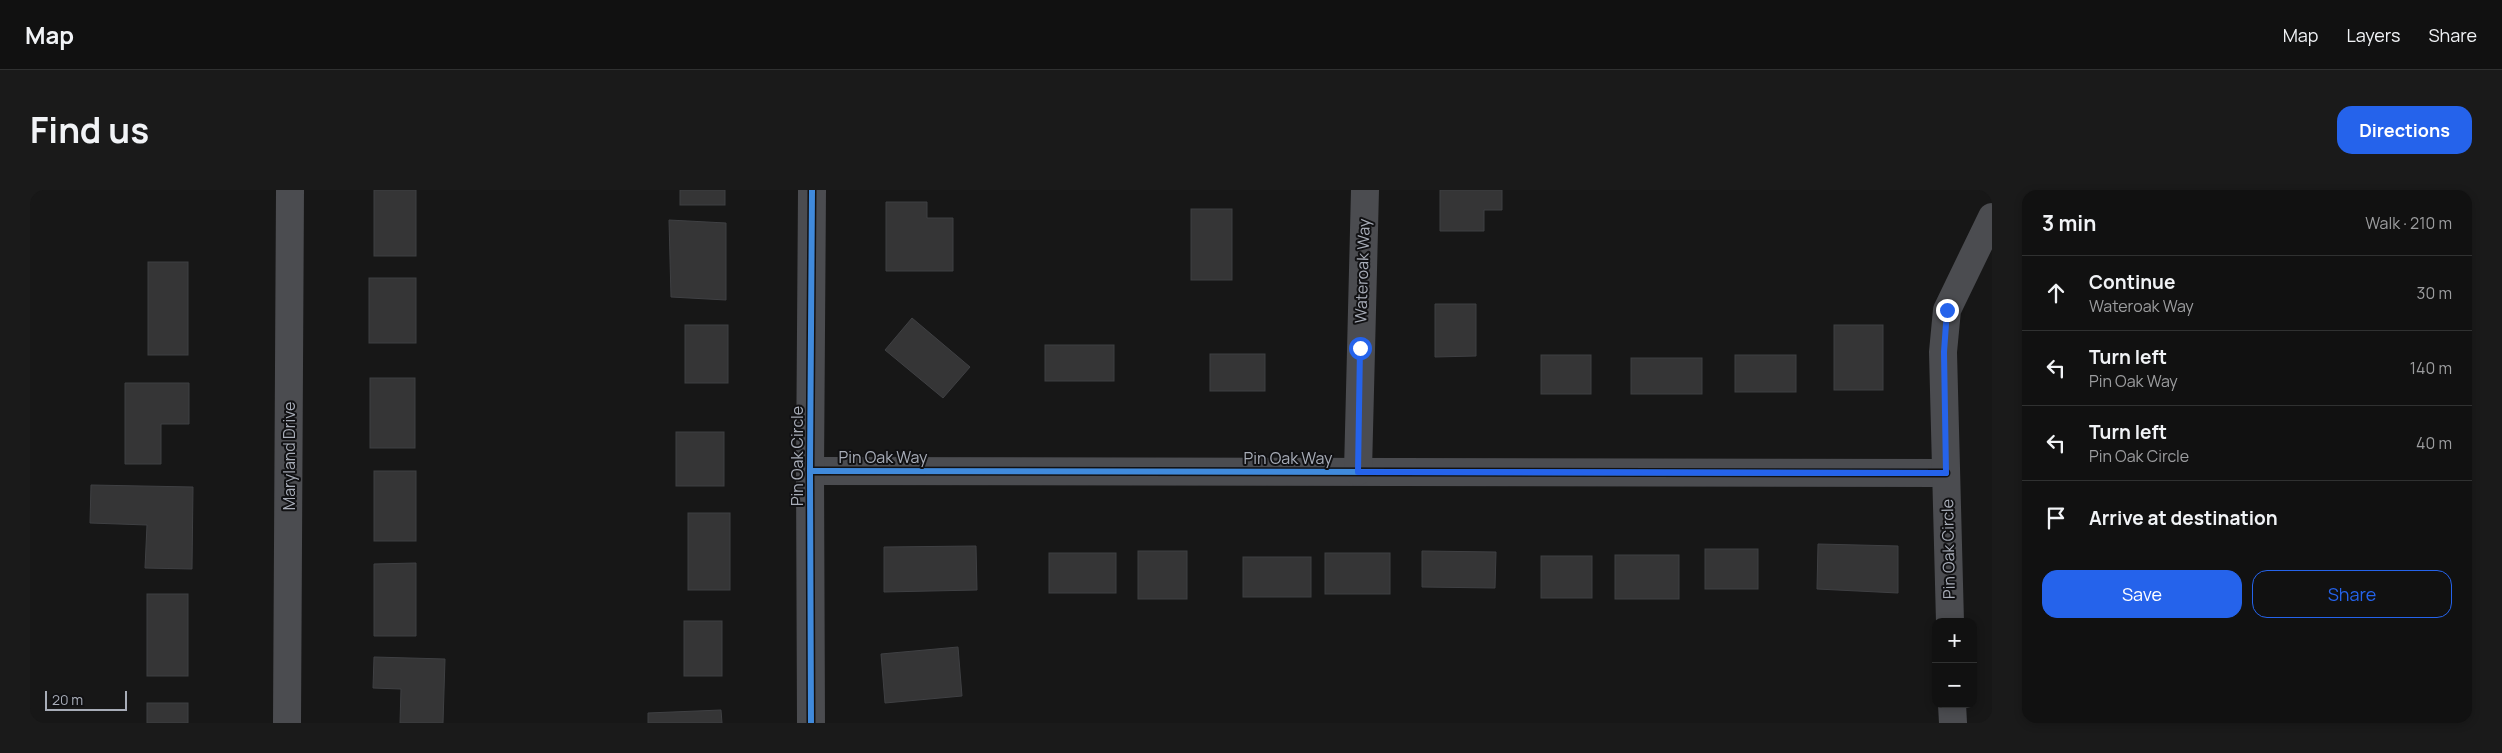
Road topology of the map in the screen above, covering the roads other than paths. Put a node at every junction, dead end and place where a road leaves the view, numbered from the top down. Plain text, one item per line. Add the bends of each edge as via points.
1 (290, 190) edge
2 (812, 190) edge
3 (1365, 190) edge
4 (1992, 217) edge
5 (810, 470) junction
6 (1358, 472) junction
7 (1946, 473) junction
8 (1950, 618) edge
9 (1952, 708) edge
10 (287, 723) edge
11 (811, 723) edge
12 (1953, 723) edge

1 - 10 street, Maryland Drive
2 - 5 street, Pin Oak Circle
3 - 6 street, Wateroak Way
4 - 7 street, Pin Oak Circle via 1947,310 1944,352
5 - 6 street, Pin Oak Way
5 - 11 street, Pin Oak Circle
6 - 7 street, Pin Oak Way
7 - 8 street, Pin Oak Circle
9 - 12 street

